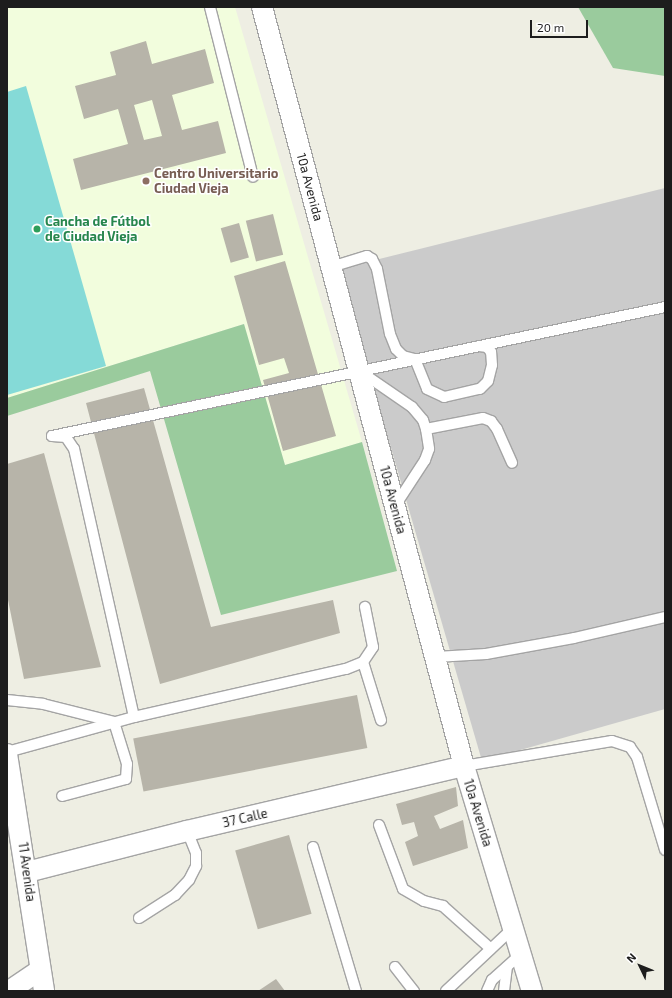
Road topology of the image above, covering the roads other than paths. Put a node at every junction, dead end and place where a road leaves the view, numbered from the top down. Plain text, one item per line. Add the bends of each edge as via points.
1 (210, 7) edge
2 (262, 7) edge
3 (253, 177) dead end
4 (331, 267) junction
5 (665, 307) edge
6 (482, 345) junction
7 (415, 359) junction
8 (359, 372) junction
9 (426, 429) junction
10 (512, 463) dead end
11 (395, 506) junction
12 (365, 607) dead end
13 (665, 616) edge
14 (436, 657) junction
15 (362, 662) junction
16 (7, 700) edge
17 (134, 717) junction
18 (381, 720) dead end
19 (114, 722) junction
20 (7, 753) edge
21 (464, 766) junction
22 (62, 796) dead end
23 (379, 825) dead end
24 (187, 831) junction
25 (313, 847) dead end
26 (665, 850) edge
27 (27, 872) junction
28 (139, 918) dead end
29 (513, 928) junction
30 (491, 949) junction
31 (514, 960) junction
32 (395, 968) dead end
33 (40, 970) junction
34 (9, 991) edge
35 (44, 991) edge
36 (356, 991) edge
37 (414, 991) edge
38 (446, 991) edge
39 (487, 991) edge
40 (504, 991) edge
41 (532, 991) edge

1 - 3 lane
2 - 4 street, 10a Avenida
4 - 7 lane via 367,256 372,259 377,268 390,334 396,350 403,356
4 - 8 street, 10a Avenida
5 - 6 lane
6 - 7 lane
6 - 7 lane via 491,352 492,365 488,381 480,389 444,398 427,389
7 - 8 lane
8 - 9 lane via 412,407 423,420
8 - 11 street, 10a Avenida
8 - 17 lane via 52,436 66,437 74,448
9 - 10 lane via 483,418 491,420
9 - 11 lane via 429,449 425,460
11 - 14 street, 10a Avenida
12 - 15 lane via 373,647
13 - 14 lane via 574,638 486,654
14 - 21 street, 10a Avenida
15 - 17 lane via 346,669
15 - 18 lane
16 - 19 lane via 43,704
17 - 19 lane
19 - 20 lane
19 - 22 lane via 127,764 126,779
20 - 27 street, 11 Avenida
21 - 24 street, 37 Calle
21 - 26 lane via 612,740 630,748 637,757
21 - 29 street, 10a Avenida
23 - 30 lane via 403,889 424,901 442,906
24 - 27 street, 37 Calle
24 - 28 lane via 196,853 196,866 189,880 175,895
25 - 36 lane
27 - 33 street, 11 Avenida
29 - 30 lane
29 - 31 street, 10a Avenida
30 - 38 lane
31 - 39 lane via 492,980
31 - 40 lane
31 - 41 street, 10a Avenida
32 - 37 lane
33 - 34 street
33 - 35 street, 11 Avenida

